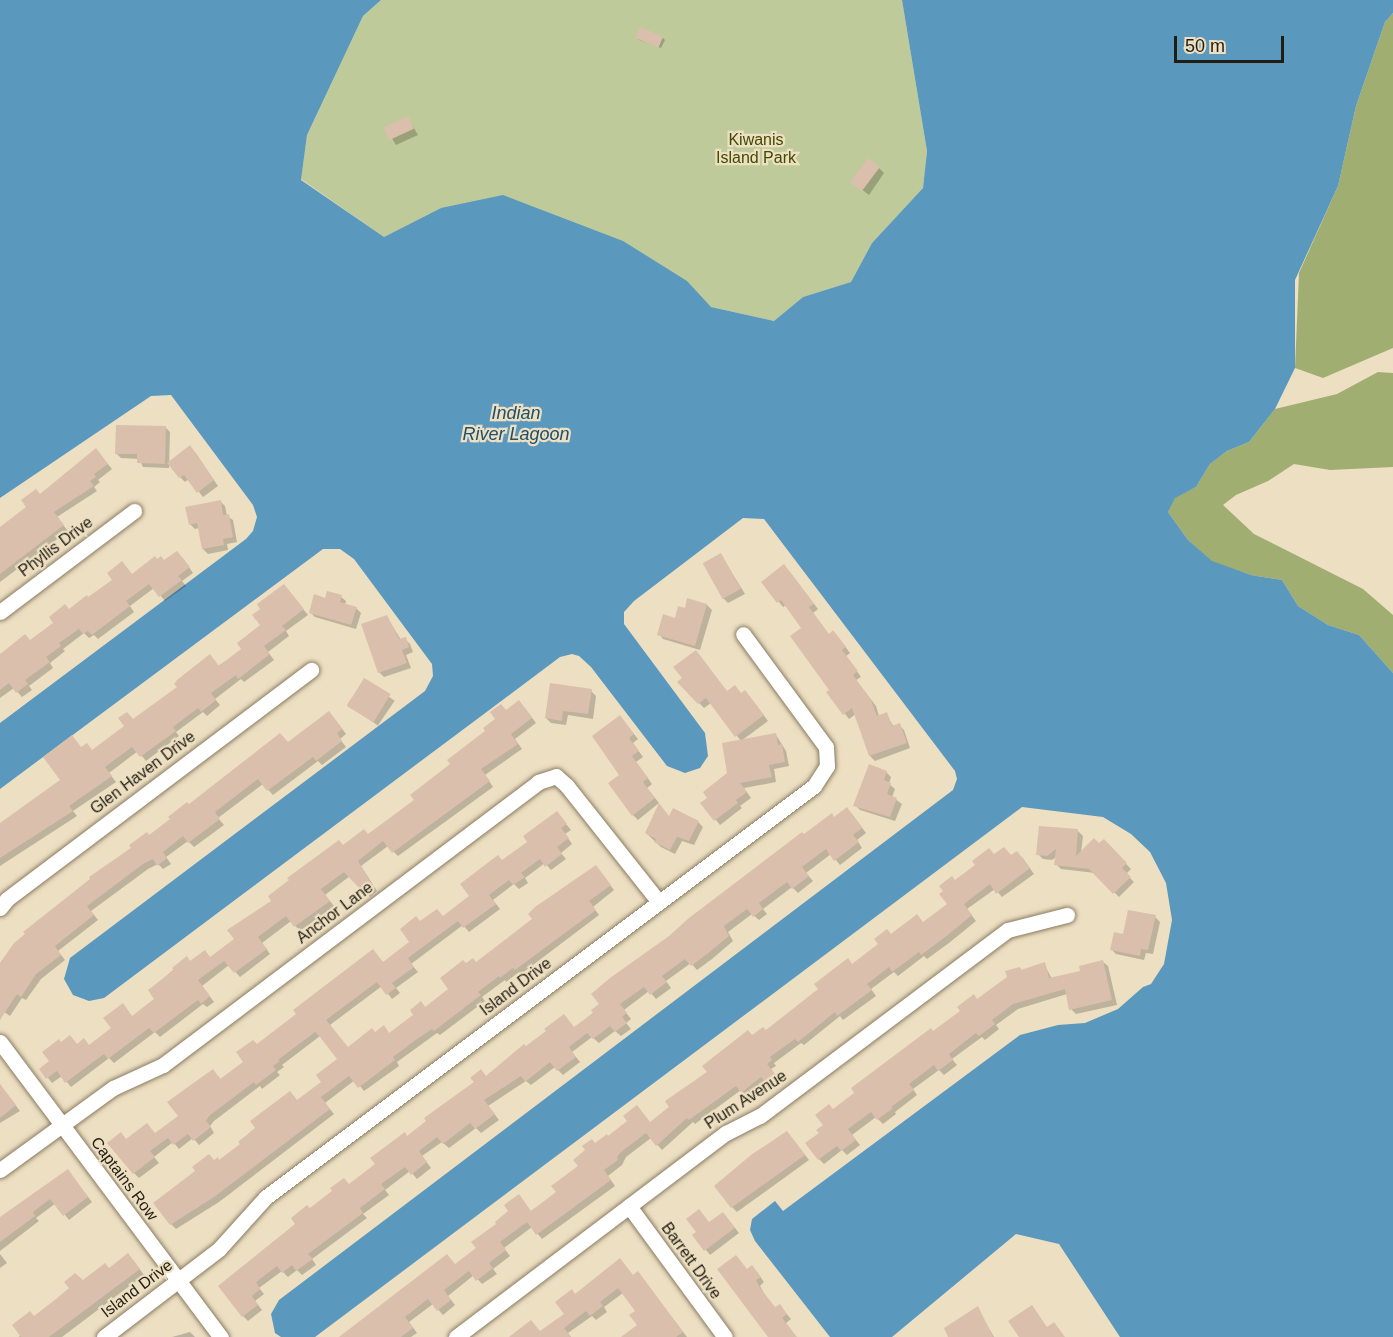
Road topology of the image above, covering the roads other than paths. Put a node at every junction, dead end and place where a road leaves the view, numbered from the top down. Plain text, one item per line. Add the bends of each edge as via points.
1 (134, 511) dead end
2 (0, 612) edge
3 (743, 634) dead end
4 (311, 670) dead end
5 (659, 902) junction
6 (0, 908) edge
7 (1067, 915) dead end
8 (0, 1042) edge
9 (60, 1125) junction
10 (0, 1170) edge
11 (628, 1206) junction
12 (178, 1281) junction
13 (104, 1337) edge
14 (221, 1337) edge
15 (456, 1337) edge
16 (725, 1337) edge

1 - 2 street, Phyllis Drive
3 - 5 street, Island Drive via 826,747 827,766 814,786
4 - 6 street, Glen Haven Drive
5 - 9 street, Anchor Lane via 567,786 556,776 538,782 163,1065 113,1088
5 - 12 street, Island Drive via 266,1197 219,1249
7 - 11 street, Plum Avenue via 1008,930 760,1116 726,1134
8 - 9 street, Captains Row
9 - 10 street, Anchor Lane
9 - 12 street, Captains Row
11 - 15 street, Plum Avenue
11 - 16 street, Barrett Drive
12 - 13 street, Island Drive
12 - 14 street, Captains Row

